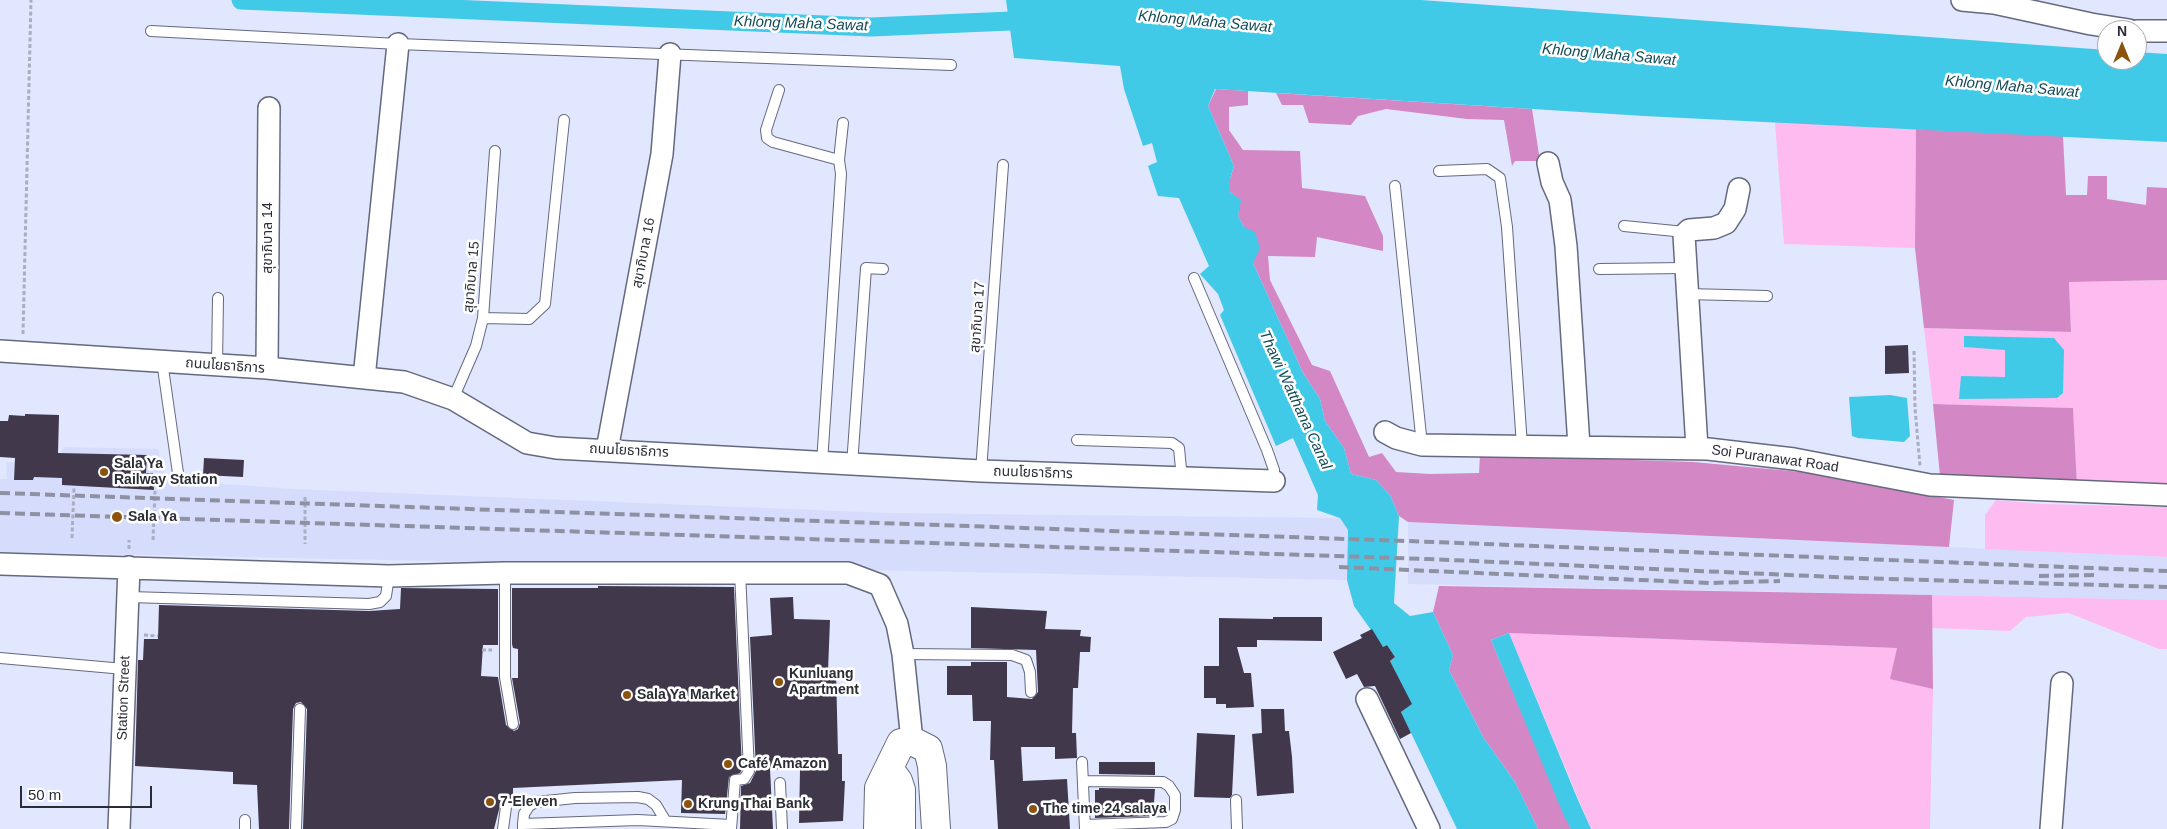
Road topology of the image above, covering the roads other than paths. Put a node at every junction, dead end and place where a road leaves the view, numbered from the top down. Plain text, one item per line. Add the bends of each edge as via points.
1 (1962, 0) edge
2 (1995, 1) edge
3 (2097, 25) edge
4 (151, 31) dead end
5 (2147, 31) edge
6 (2167, 31) edge
7 (398, 44) junction
8 (670, 54) junction
9 (951, 65) dead end
10 (779, 90) dead end
11 (269, 108) dead end
12 (564, 120) dead end
13 (843, 123) dead end
14 (495, 151) dead end
15 (839, 160) junction
16 (1548, 164) dead end
17 (1003, 165) dead end
18 (1439, 171) dead end
19 (1395, 186) dead end
20 (1740, 189) dead end
21 (1624, 226) dead end
22 (1685, 232) junction
23 (1686, 268) junction
24 (883, 269) dead end
25 (1599, 269) dead end
26 (1194, 278) dead end
27 (1688, 294) junction
28 (1767, 296) dead end
29 (218, 298) dead end
30 (483, 318) junction
31 (0, 351) edge
32 (162, 361) junction
33 (217, 365) junction
34 (267, 368) junction
35 (364, 378) junction
36 (453, 399) junction
37 (1384, 432) dead end
38 (1077, 440) dead end
39 (1422, 445) junction
40 (1522, 446) junction
41 (1579, 446) junction
42 (1697, 448) junction
43 (607, 450) junction
44 (822, 463) junction
45 (852, 465) junction
46 (981, 471) junction
47 (1182, 479) junction
48 (179, 480) dead end
49 (1274, 481) joint
50 (2167, 495) edge
51 (0, 564) edge
52 (129, 567) junction
53 (740, 572) junction
54 (505, 573) junction
55 (389, 576) junction
56 (129, 597) junction
57 (903, 654) junction
58 (0, 658) edge
59 (124, 669) junction
60 (2062, 683) dead end
61 (1031, 692) dead end
62 (1367, 699) dead end
63 (300, 709) dead end
64 (513, 724) dead end
65 (912, 741) junction
66 (1082, 762) dead end
67 (890, 770) junction
68 (1084, 781) junction
69 (780, 782) dead end
70 (1236, 800) dead end
71 (506, 807) dead end
72 (665, 820) junction
73 (523, 826) edge
74 (731, 827) edge
75 (1085, 827) edge
76 (119, 829) edge
77 (296, 829) edge
78 (503, 829) edge
79 (782, 829) edge
80 (878, 829) edge
81 (900, 829) edge
82 (936, 829) edge
83 (1237, 829) edge
84 (1429, 829) edge
85 (2051, 829) edge

1 - 2 street
2 - 3 street
4 - 7 lane
5 - 6 street
7 - 8 lane
7 - 35 street
8 - 9 lane
8 - 43 street, สุขาภิบาล 16 via 662,154
10 - 15 lane via 766,130 767,138
11 - 34 street, สุขาภิบาล 14
12 - 30 lane via 545,304 530,319
13 - 15 lane
14 - 30 lane, สุขาภิบาล 15
15 - 44 lane via 841,174
16 - 41 street via 1560,200 1566,246
17 - 46 lane, สุขาภิบาล 17
18 - 40 lane via 1487,169 1500,178 1507,227
19 - 39 lane
20 - 22 street via 1736,209 1726,223
21 - 22 lane
22 - 23 street
23 - 25 lane
23 - 27 street
24 - 45 lane via 866,268
26 - 49 lane via 1267,450
27 - 28 lane
27 - 42 street
29 - 33 lane
30 - 36 lane, สุขาภิบาล 15 via 476,346
31 - 32 street, ถนนโยธาธิการ
32 - 33 street, ถนนโยธาธิการ
32 - 48 lane
33 - 34 street, ถนนโยธาธิการ
34 - 35 street, ถนนโยธาธิการ
35 - 36 street, ถนนโยธาธิการ via 404,382
36 - 43 street, ถนนโยธาธิการ via 528,444
37 - 39 street, Soi Puranawat Road
38 - 47 lane via 1172,443 1179,448
39 - 40 street, Soi Puranawat Road
40 - 41 street, Soi Puranawat Road
41 - 42 street, Soi Puranawat Road
42 - 50 street, Soi Puranawat Road via 1794,459 1922,484 1961,488
43 - 44 street, ถนนโยธาธิการ
44 - 45 street, ถนนโยธาธิการ
45 - 46 street, ถนนโยธาธิการ
46 - 47 street, ถนนโยธาธิการ
47 - 49 street, ถนนโยธาธิการ
51 - 52 street
52 - 55 street
52 - 56 street, Station Street
53 - 54 street
53 - 57 street via 848,573 880,585 897,624
53 - 74 lane via 749,771 744,779 735,780
54 - 55 street
54 - 64 lane via 505,677
55 - 56 lane via 386,596 380,602 369,604
56 - 59 street, Station Street
57 - 61 lane via 1012,655 1026,660
57 - 65 street
58 - 59 lane
59 - 76 street, Station Street
60 - 85 street
62 - 84 street
63 - 77 lane
65 - 67 main road via 901,743 894,753
65 - 82 main road via 928,749
66 - 68 lane
67 - 80 main road via 879,788
67 - 81 main road via 901,790
68 - 75 lane
68 - 75 lane via 1163,782 1175,796 1172,819 1166,822
69 - 79 lane
70 - 83 lane
71 - 78 lane
72 - 73 lane
72 - 73 lane via 648,799 576,798 536,802 524,814
72 - 74 lane

